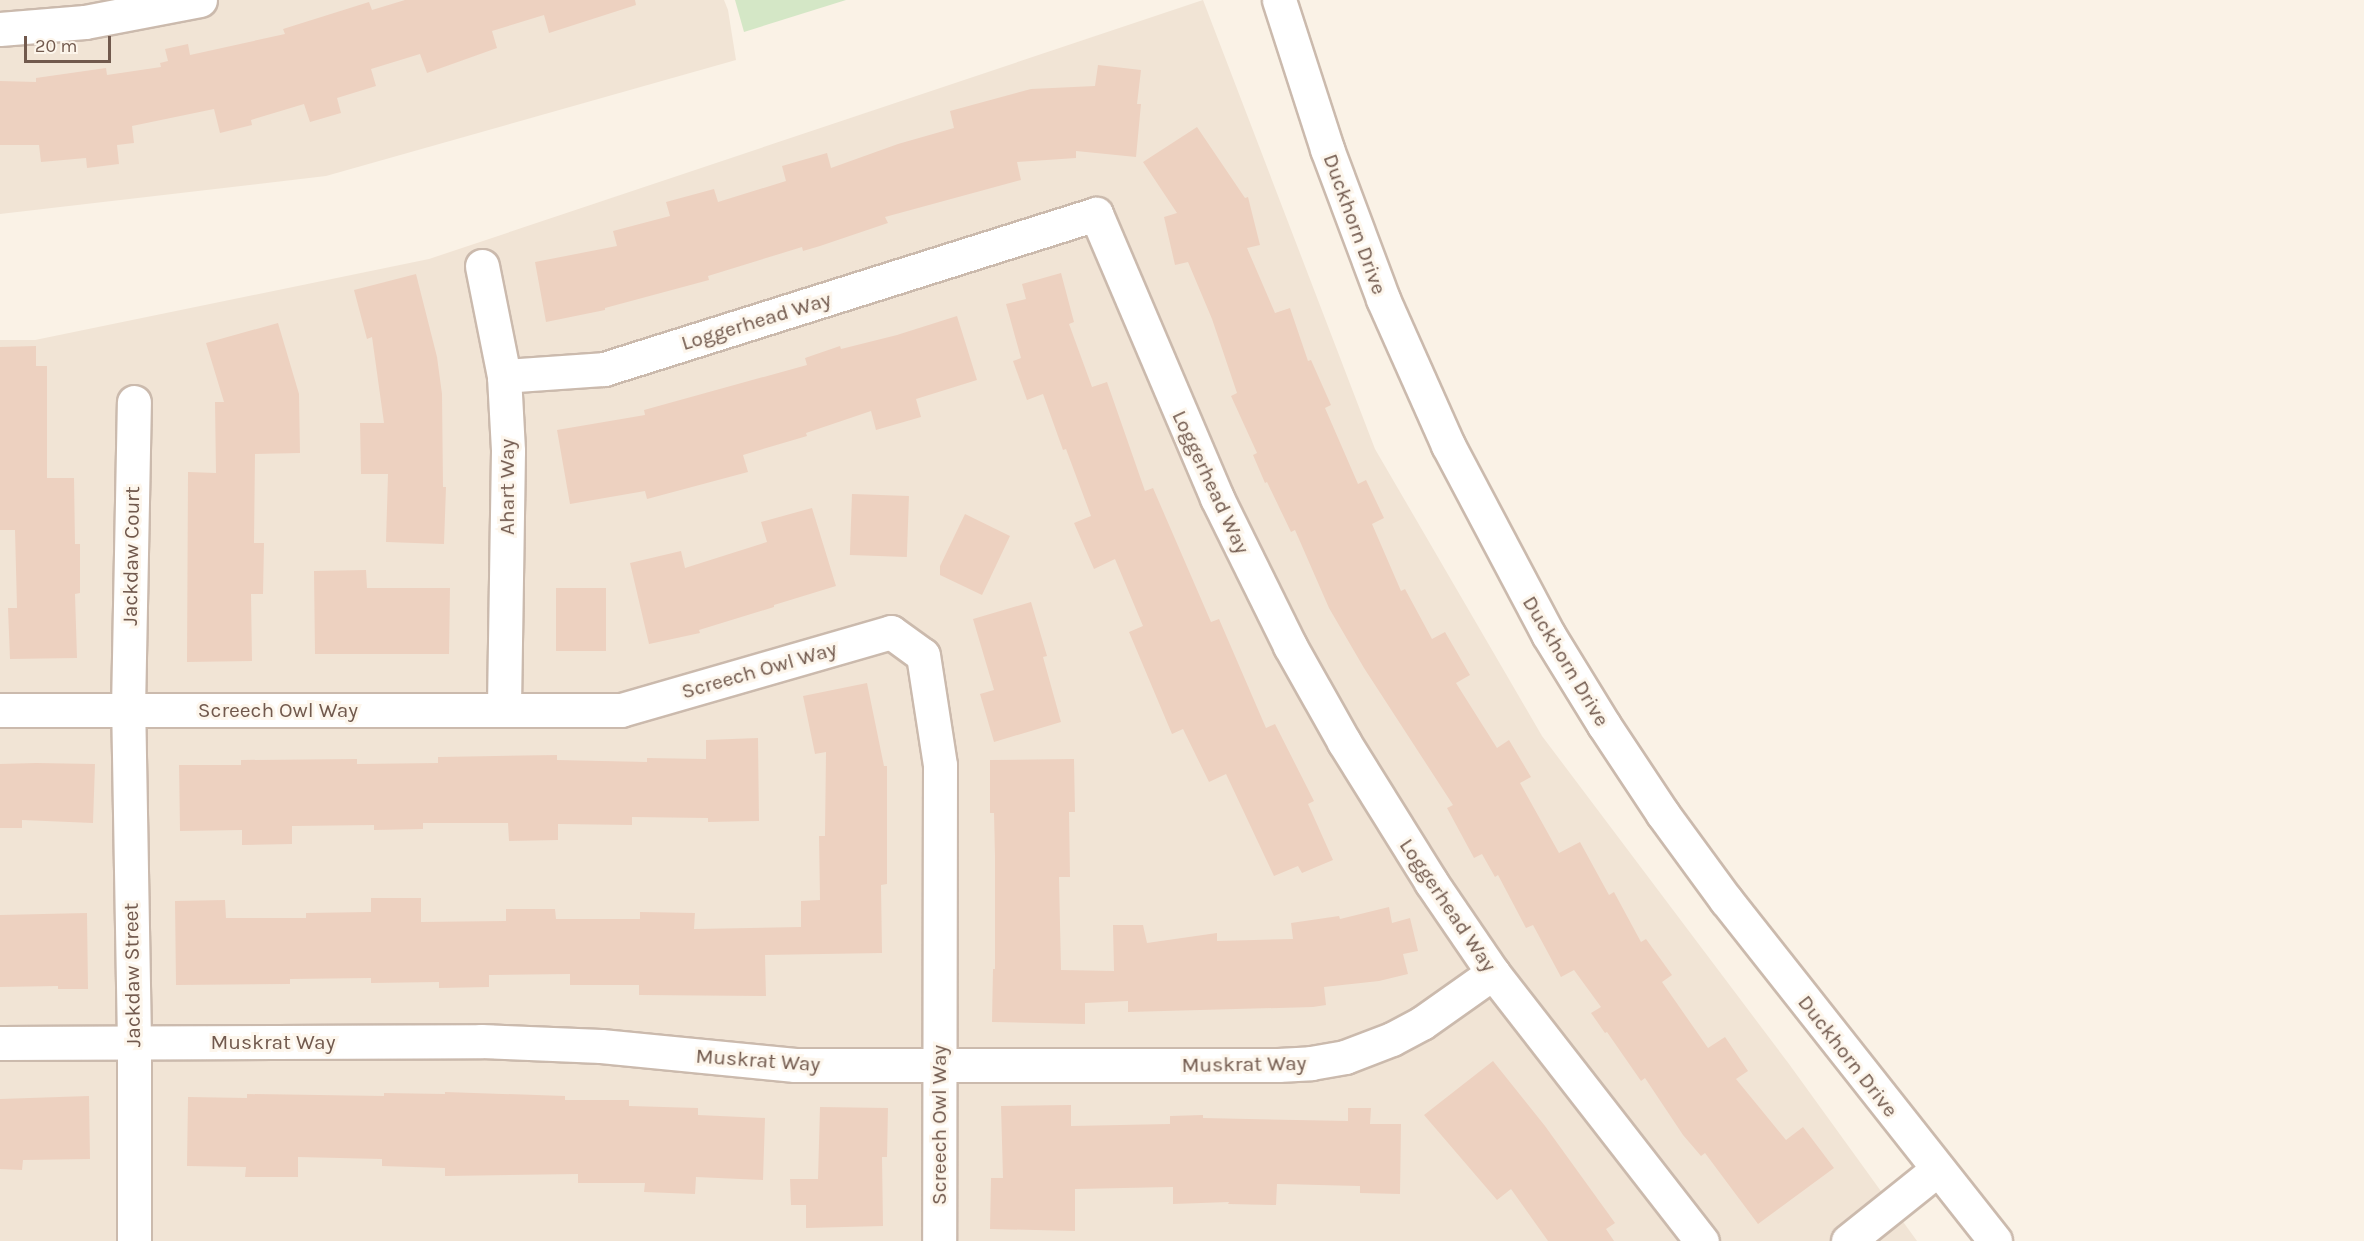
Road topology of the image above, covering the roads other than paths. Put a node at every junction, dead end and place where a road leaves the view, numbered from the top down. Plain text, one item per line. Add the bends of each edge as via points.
1 (200, 0) edge
2 (1279, 0) edge
3 (0, 29) edge
4 (482, 266) dead end
5 (504, 376) junction
6 (134, 402) dead end
7 (0, 710) edge
8 (128, 710) junction
9 (504, 710) junction
10 (1493, 973) junction
11 (134, 1042) junction
12 (0, 1043) edge
13 (939, 1065) junction
14 (1938, 1169) junction
15 (134, 1241) edge
16 (939, 1241) edge
17 (1702, 1241) edge
18 (1848, 1241) edge
19 (1995, 1241) edge

1 - 3 street via 85,22
2 - 14 street, Duckhorn Drive via 1327,149 1383,299 1448,445 1548,634 1663,814
4 - 5 street, Ahart Way
5 - 9 street, Ahart Way via 508,451
5 - 10 street, Loggerhead Way via 604,369 1096,214 1217,498 1290,646 1344,742
6 - 8 street, Jackdaw Court
7 - 8 street, Screech Owl Way
8 - 9 street, Screech Owl Way
8 - 11 street, Jackdaw Street
9 - 13 street, Screech Owl Way via 621,710 891,632 923,655 940,765
10 - 13 street, Muskrat Way via 1422,1023 1392,1039 1345,1057 1311,1063
10 - 17 street, Loggerhead Way
11 - 12 street, Muskrat Way
11 - 13 street, Muskrat Way via 480,1041 600,1046 795,1065
11 - 15 street, Jackdaw Street
13 - 16 street, Screech Owl Way
14 - 18 street
14 - 19 street, Duckhorn Drive

